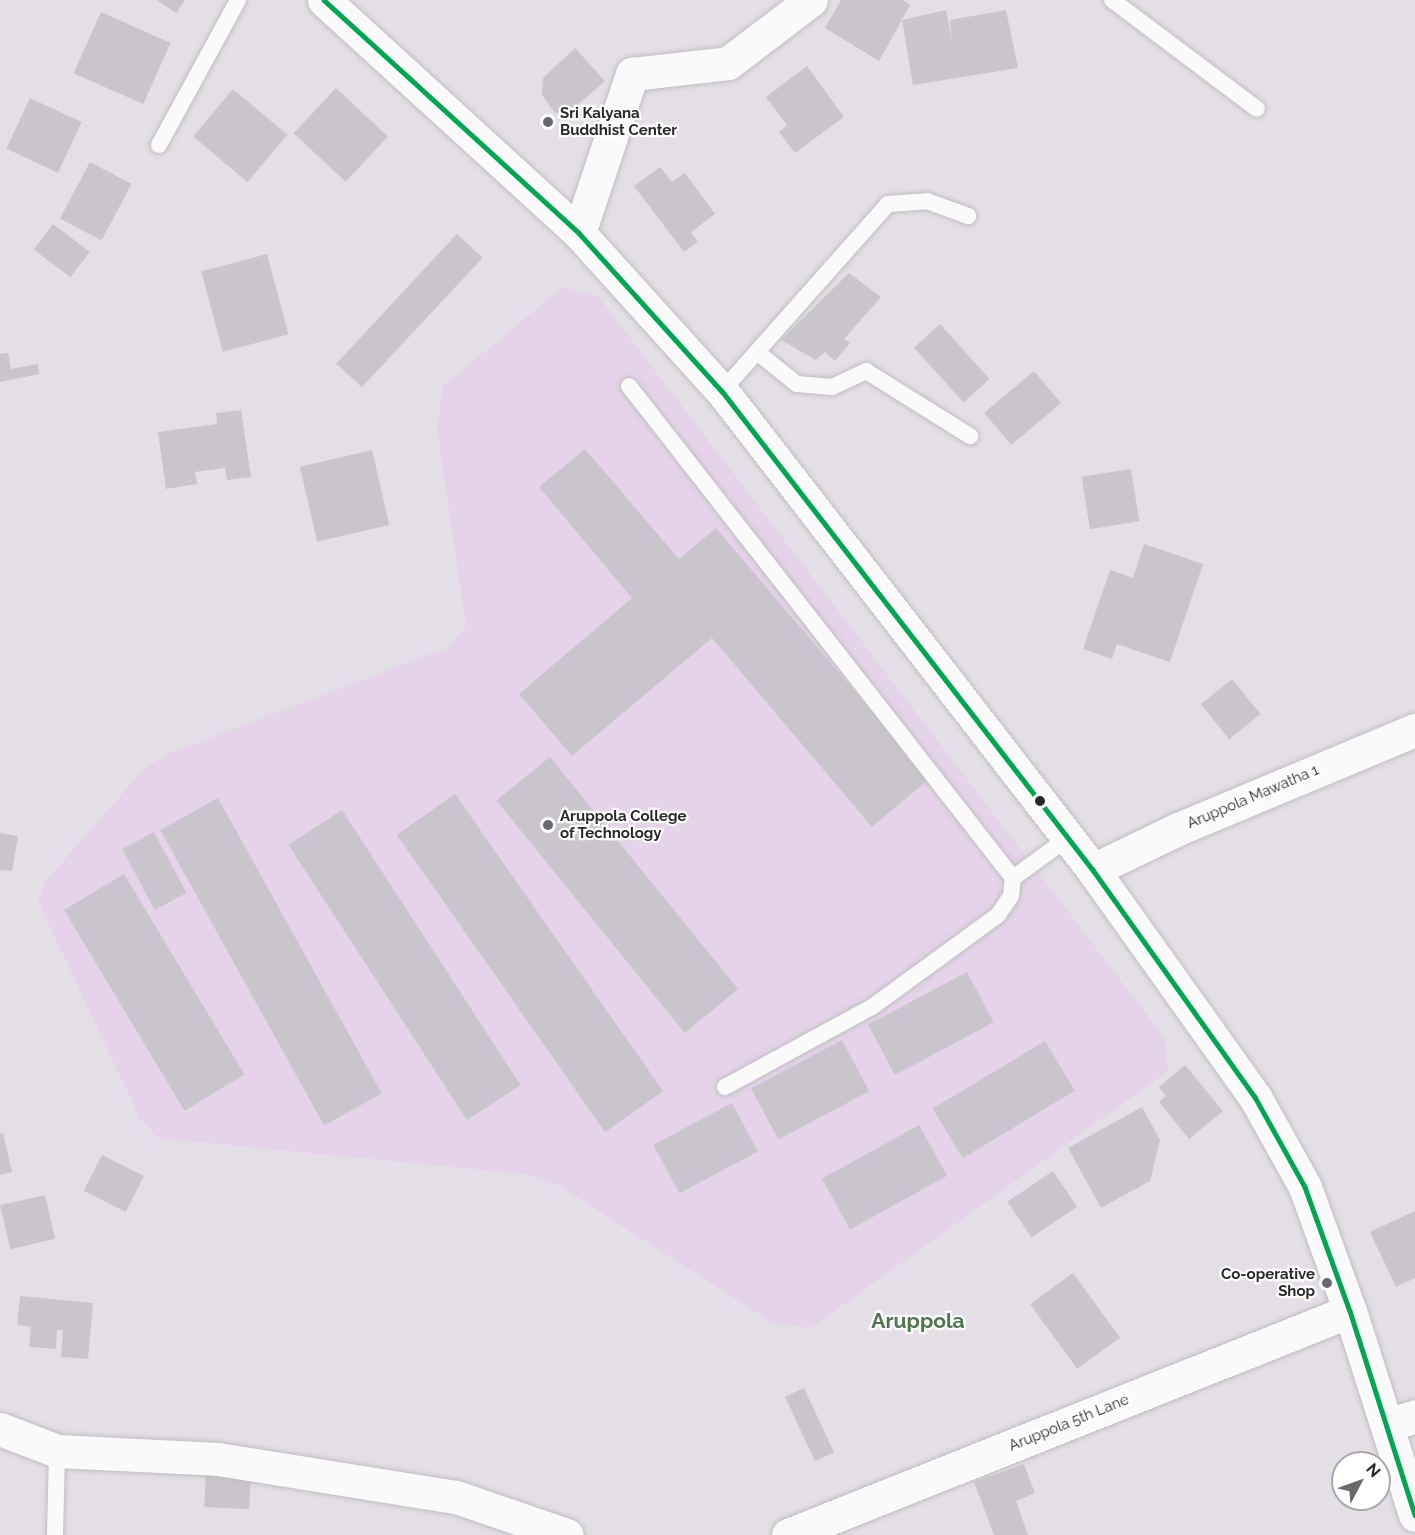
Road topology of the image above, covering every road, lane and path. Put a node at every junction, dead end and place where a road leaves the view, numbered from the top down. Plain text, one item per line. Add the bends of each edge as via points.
1 (238, 0) edge
2 (324, 0) edge
3 (812, 0) edge
4 (1112, 0) edge
5 (1257, 109) dead end
6 (159, 146) dead end
7 (968, 216) dead end
8 (579, 234) junction
9 (757, 352) junction
10 (629, 386) dead end
11 (722, 391) junction
12 (970, 436) dead end
13 (1415, 729) edge
14 (1068, 838) junction
15 (1093, 870) junction
16 (1014, 878) junction
17 (725, 1087) dead end
18 (1350, 1311) junction
19 (1402, 1421) edge
20 (0, 1430) edge
21 (57, 1451) junction
22 (1415, 1515) edge
23 (55, 1535) edge
24 (567, 1535) edge
25 (788, 1535) edge

1 - 6 lane
2 - 8 street
3 - 8 street via 728,63 632,74
4 - 5 lane
7 - 9 lane via 927,201 888,204
8 - 11 street
9 - 11 lane
9 - 12 lane via 797,384 832,387 866,371
10 - 16 lane
11 - 14 street
13 - 15 street, Aruppola Mawatha 1 via 1178,829
14 - 15 street
14 - 16 lane
15 - 18 street via 1255,1096 1305,1187
16 - 17 lane via 1011,896 998,915 882,1000
18 - 19 street
18 - 25 street, Aruppola 5th Lane
19 - 22 street
20 - 21 street
21 - 23 lane
21 - 24 street via 218,1459 456,1497

